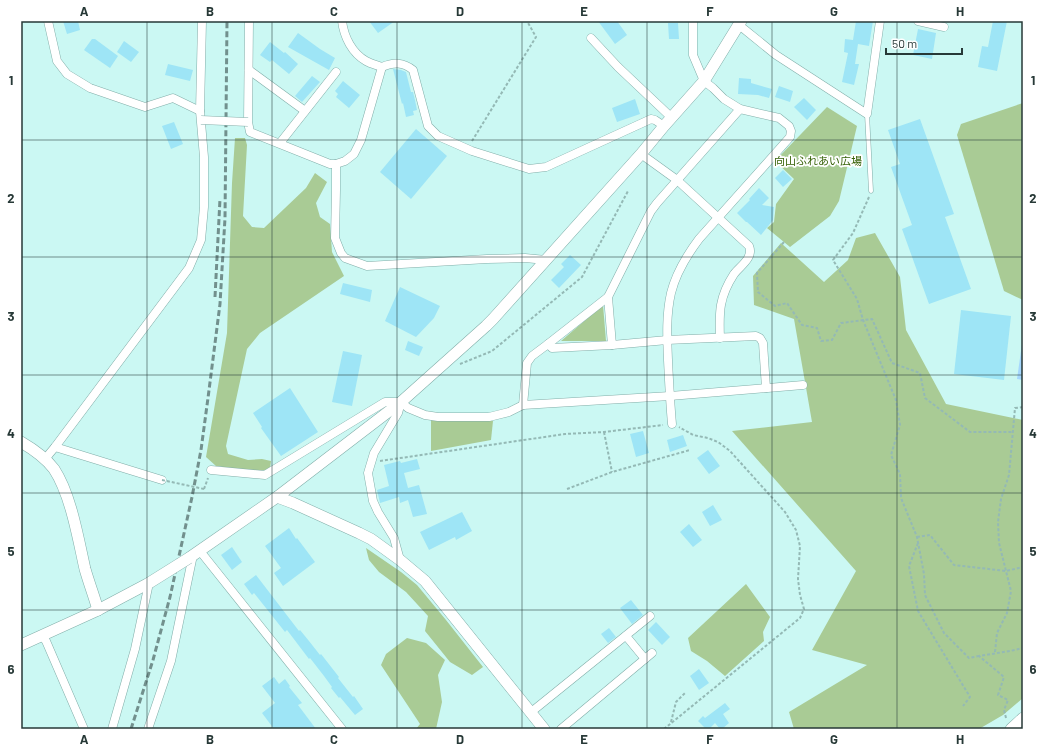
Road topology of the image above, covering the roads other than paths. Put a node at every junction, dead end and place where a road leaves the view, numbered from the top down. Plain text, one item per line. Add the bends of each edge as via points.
1 (48, 21) edge
2 (202, 21) edge
3 (249, 21) edge
4 (342, 21) edge
5 (693, 21) edge
6 (880, 21) edge
7 (918, 21) edge
8 (740, 23) edge
9 (944, 27) dead end
10 (591, 38) dead end
11 (382, 67) junction
12 (249, 70) junction
13 (336, 72) dead end
14 (704, 81) junction
15 (740, 109) junction
16 (200, 111) junction
17 (305, 112) junction
18 (867, 114) junction
19 (672, 118) junction
20 (201, 120) junction
21 (248, 122) junction
22 (664, 126) junction
23 (280, 144) junction
24 (641, 154) junction
25 (336, 164) junction
26 (677, 180) junction
27 (871, 191) road end
28 (718, 217) junction
29 (546, 260) junction
30 (608, 297) junction
31 (720, 338) junction
32 (667, 340) junction
33 (548, 344) junction
34 (612, 345) junction
35 (803, 385) dead end
36 (766, 388) junction
37 (670, 396) junction
38 (401, 402) junction
39 (523, 405) junction
40 (672, 424) road end
41 (21, 442) edge
42 (55, 447) junction
43 (45, 459) junction
44 (211, 470) road end
45 (162, 480) road end
46 (277, 497) junction
47 (194, 555) junction
48 (400, 560) junction
49 (149, 583) junction
50 (98, 610) junction
51 (650, 616) dead end
52 (42, 636) junction
53 (626, 636) junction
54 (21, 645) edge
55 (652, 653) dead end
56 (645, 659) junction
57 (530, 713) junction
58 (1023, 718) edge
59 (1009, 724) edge
60 (84, 729) edge
61 (112, 729) edge
62 (148, 729) edge
63 (342, 729) edge
64 (544, 729) edge
65 (561, 729) edge

1 - 16 street via 57,61 67,74 90,88 145,107 174,98
2 - 16 street
3 - 12 street
4 - 11 street via 345,36 354,51 367,62
5 - 14 street via 693,55
6 - 18 street
7 - 9 street
8 - 14 street
8 - 18 street via 776,55
10 - 19 street
11 - 22 street via 388,64 406,64 413,70 428,126 438,136 472,151 529,169 546,167 651,119
11 - 25 street via 361,140 350,158
12 - 17 street
12 - 21 street
13 - 17 street
14 - 15 street
14 - 19 street
15 - 26 street
15 - 28 street via 779,118 789,126 790,137
16 - 20 street
17 - 23 street
18 - 27 lane
19 - 22 street
20 - 21 street, bridge
20 - 42 street via 204,207 198,248 189,268
21 - 23 street via 250,132
22 - 24 street
23 - 25 street via 330,164
24 - 26 street
24 - 29 street
25 - 29 street via 334,238 345,258 367,266 495,259
26 - 28 street
26 - 30 street via 651,211
28 - 31 street via 749,246 751,251 723,295 719,313
28 - 32 street via 695,244 680,269 667,312
29 - 38 street via 493,319
30 - 33 street
30 - 34 street
31 - 32 street
31 - 36 street via 754,336 762,340
32 - 34 street
32 - 37 street
33 - 34 street via 552,348
33 - 39 street via 527,363
35 - 36 street
36 - 37 street
37 - 39 street
37 - 40 street
38 - 39 street via 408,408 438,417 489,417
38 - 44 street via 385,402 265,475
38 - 46 street
38 - 48 street via 398,413 374,453 368,474 373,501 394,538
41 - 43 street
42 - 43 street
42 - 45 street
43 - 50 street via 59,478 69,503
46 - 47 street
46 - 48 street via 372,539
47 - 49 street, bridge
47 - 62 street via 171,661
47 - 63 street
48 - 57 street via 425,581
49 - 50 street
49 - 61 street via 135,649
50 - 52 street
51 - 53 street
52 - 54 street
52 - 60 street
53 - 56 street
53 - 57 street
55 - 56 street
56 - 65 street
57 - 64 street
58 - 59 street

